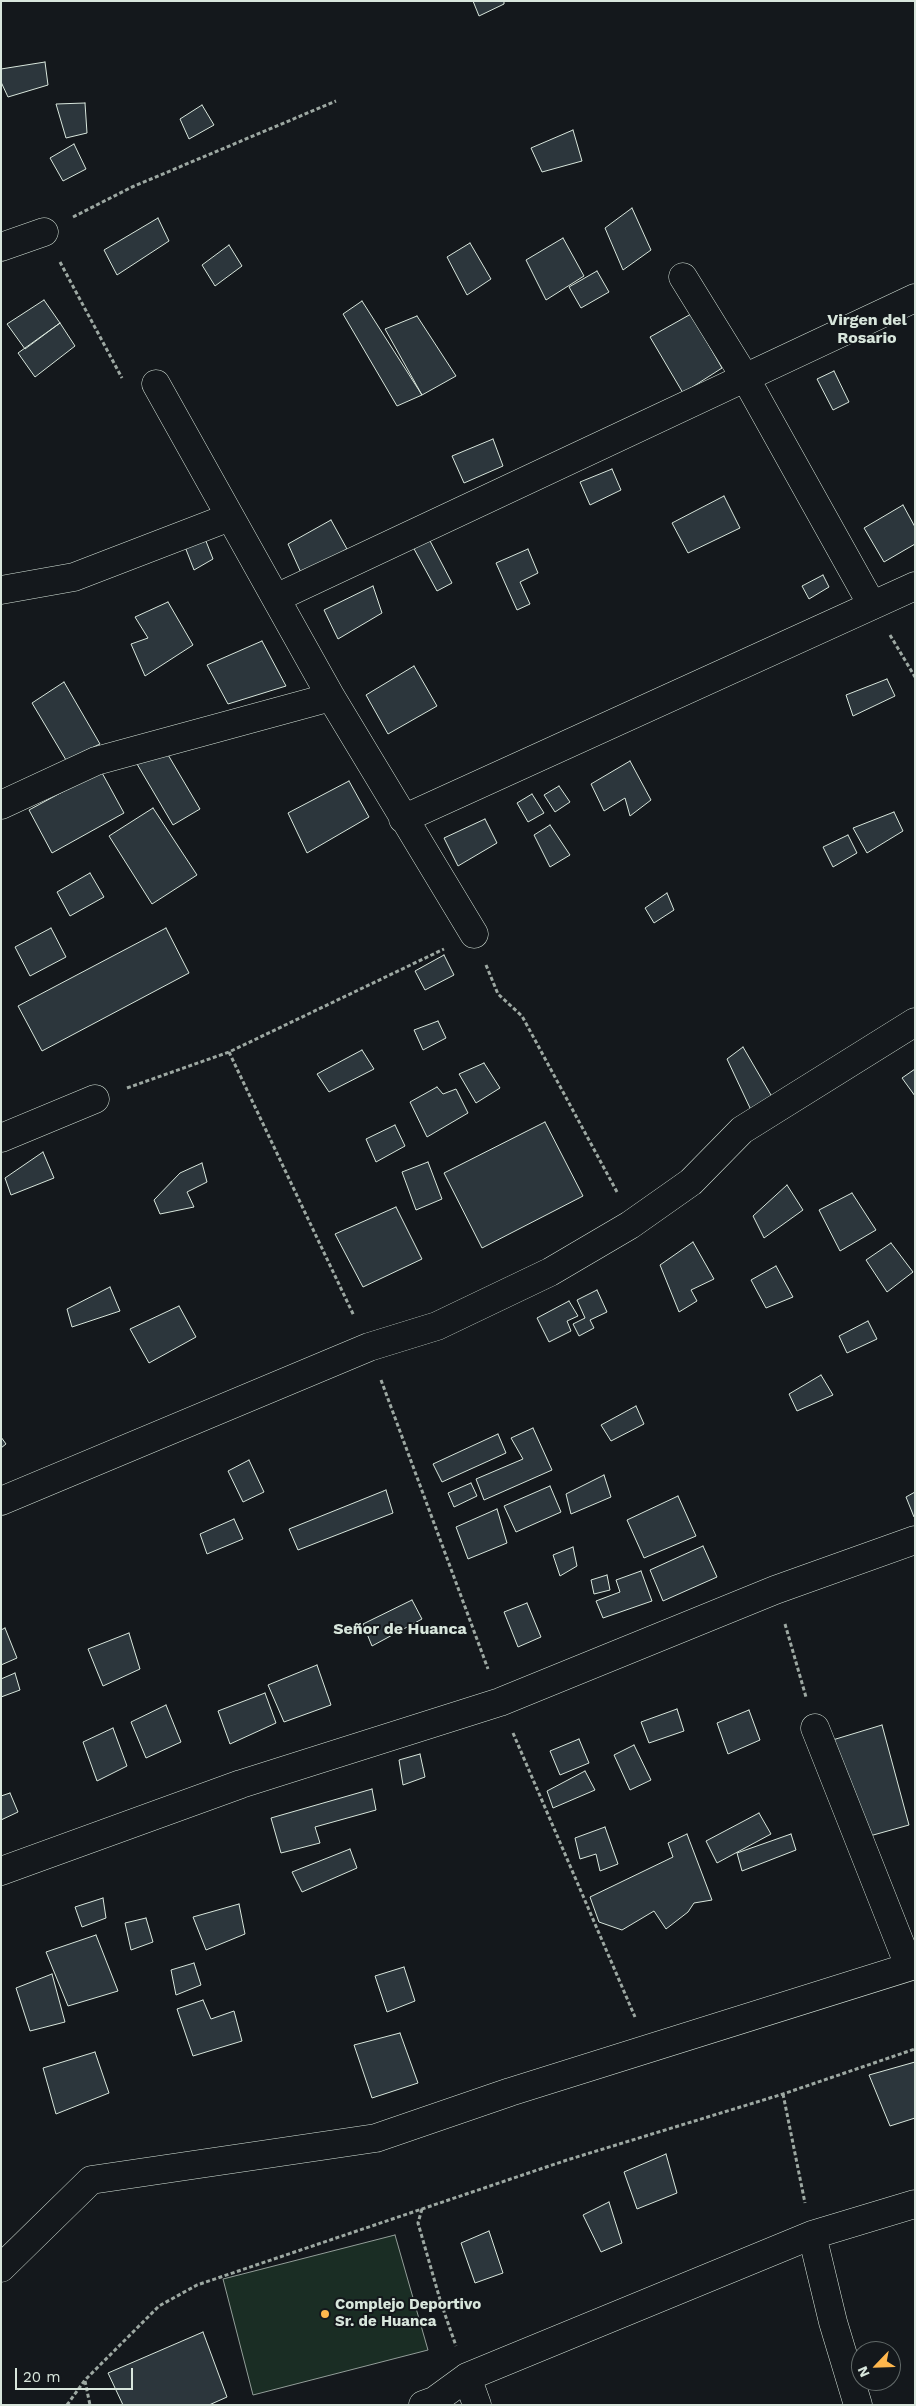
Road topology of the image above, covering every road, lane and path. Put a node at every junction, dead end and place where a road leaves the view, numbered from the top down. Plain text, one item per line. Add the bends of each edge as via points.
1 (336, 100) dead end
2 (44, 232) junction
3 (1, 247) edge
4 (682, 277) dead end
5 (915, 298) edge
6 (746, 379) junction
7 (123, 381) dead end
8 (156, 384) dead end
9 (230, 518) junction
10 (915, 586) edge
11 (1, 590) edge
12 (276, 598) junction
13 (872, 605) junction
14 (915, 677) edge
15 (331, 697) junction
16 (1, 805) edge
17 (403, 819) junction
18 (474, 934) junction
19 (915, 1022) edge
20 (229, 1052) junction
21 (95, 1099) joint
22 (1, 1138) edge
23 (630, 1225) junction
24 (369, 1347) junction
25 (1, 1501) edge
26 (915, 1540) edge
27 (775, 1590) junction
28 (500, 1702) junction
29 (815, 1728) joint
30 (1, 1871) edge
31 (912, 1965) edge
32 (915, 2049) edge
33 (649, 2050) junction
34 (783, 2094) junction
35 (915, 2204) edge
36 (422, 2209) junction
37 (812, 2235) junction
38 (1, 2268) edge
39 (467, 2377) junction
40 (84, 2380) junction
41 (67, 2405) edge
42 (90, 2405) edge
43 (424, 2405) edge
44 (476, 2405) edge
45 (858, 2405) edge

1 - 2 path via 132,187
2 - 3 street
2 - 7 path
4 - 6 street
5 - 6 street
6 - 12 street
6 - 13 street
8 - 9 street
9 - 11 street via 74,577
9 - 12 street
10 - 13 street
12 - 15 street
13 - 14 path
13 - 17 street
15 - 16 street via 96,761
15 - 17 street
17 - 18 street
18 - 20 path
18 - 23 path via 498,994 522,1016 617,1192
19 - 23 street via 742,1130 691,1182
20 - 21 path
20 - 24 path
21 - 22 street
23 - 24 street via 550,1272 468,1313
24 - 25 street
24 - 28 path
26 - 27 street
27 - 28 street
27 - 29 path
28 - 30 street via 241,1784
28 - 33 path
29 - 31 street
31 - 33 street
32 - 34 path
33 - 38 street via 510,2092 376,2138 91,2180
34 - 36 path via 567,2160
34 - 37 path
35 - 37 street
36 - 39 path via 418,2223
36 - 40 path via 197,2285 159,2306
37 - 39 street
37 - 45 street
39 - 43 street
39 - 44 street
40 - 41 path
40 - 42 path

